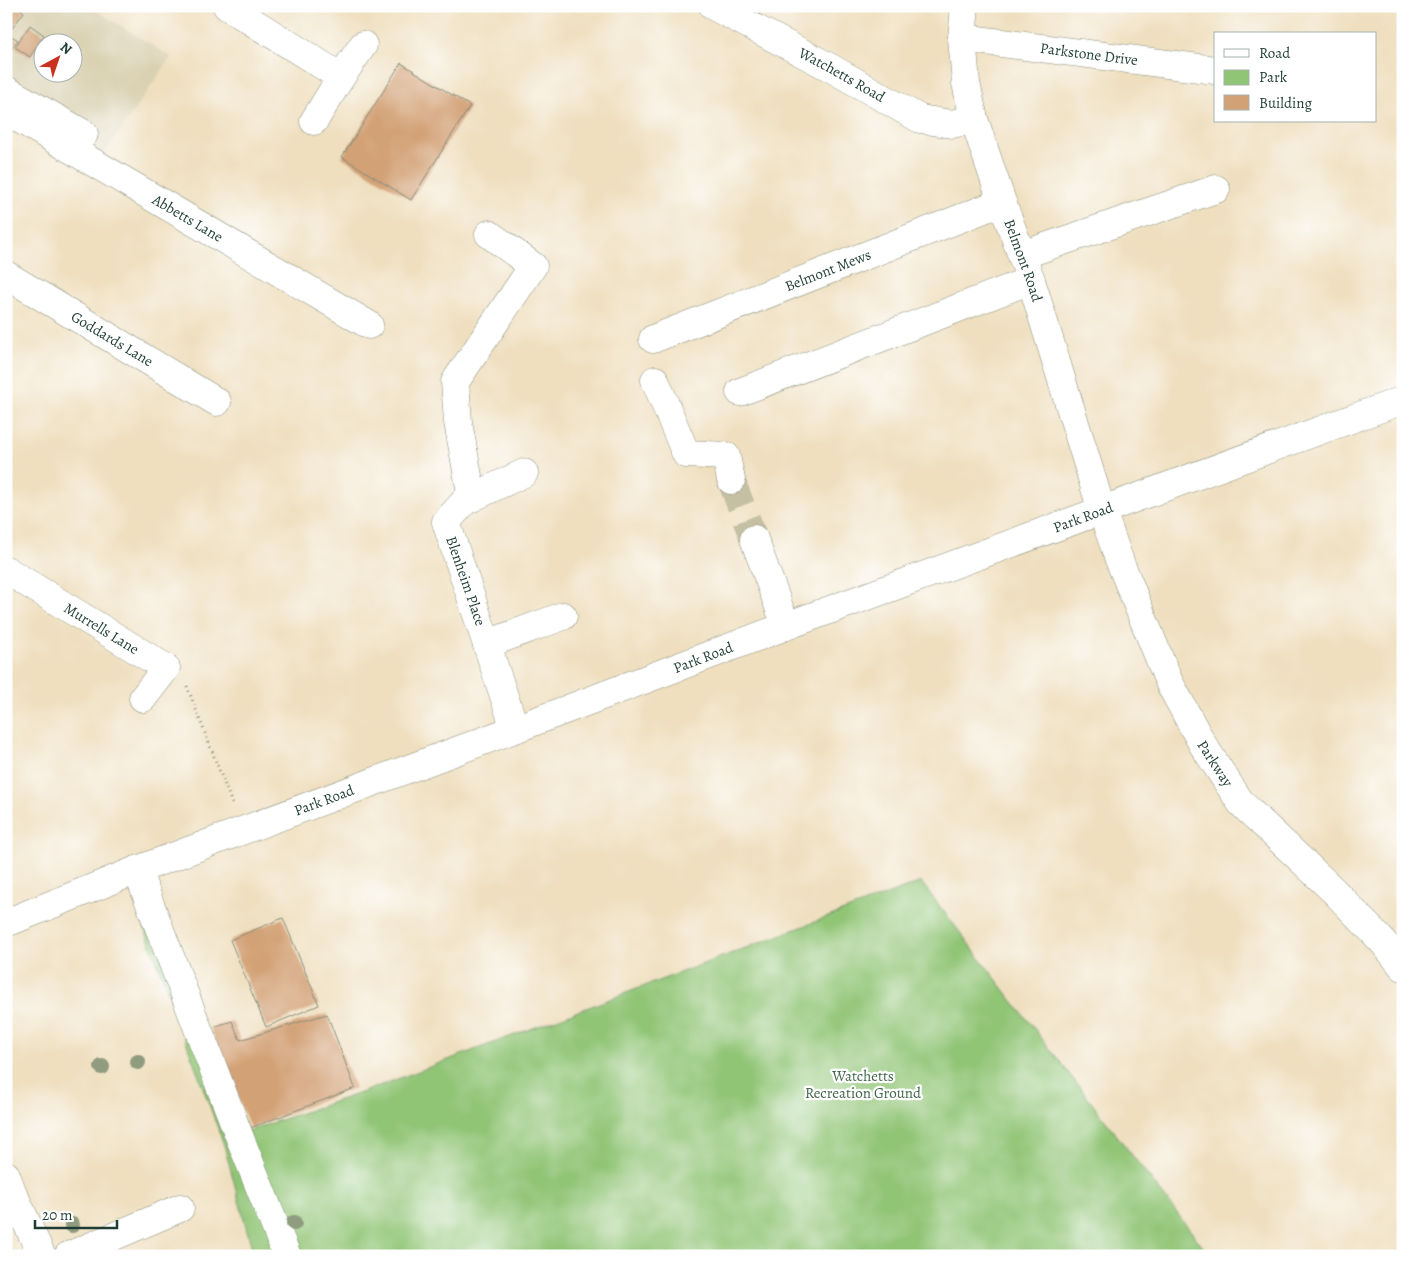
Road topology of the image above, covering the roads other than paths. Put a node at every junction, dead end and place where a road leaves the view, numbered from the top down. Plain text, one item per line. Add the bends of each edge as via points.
1 (226, 6) edge
2 (714, 6) edge
3 (965, 6) edge
4 (962, 38) junction
5 (363, 45) dead end
6 (1214, 70) edge
7 (341, 77) junction
8 (6, 90) edge
9 (6, 111) edge
10 (974, 119) junction
11 (314, 121) dead end
12 (84, 134) dead end
13 (1216, 189) dead end
14 (1002, 202) junction
15 (489, 234) dead end
16 (1026, 268) junction
17 (6, 275) edge
18 (369, 325) dead end
19 (653, 339) dead end
20 (655, 380) dead end
21 (740, 392) dead end
22 (1403, 400) edge
23 (217, 402) dead end
24 (524, 473) dead end
25 (731, 480) tunnel mouth
26 (472, 498) junction
27 (1102, 511) junction
28 (754, 539) tunnel mouth
29 (6, 570) edge
30 (563, 616) dead end
31 (786, 626) junction
32 (487, 644) junction
33 (143, 698) dead end
34 (515, 730) junction
35 (141, 881) junction
36 (6, 923) edge
37 (1403, 967) edge
38 (6, 1175) edge
39 (180, 1208) dead end
40 (42, 1256) edge
41 (68, 1256) edge
42 (286, 1256) edge

1 - 7 street
2 - 10 street, Watchetts Road via 920,119 952,124
3 - 4 street, Belmont Road
4 - 6 street, Parkstone Drive
4 - 10 street, Belmont Road via 966,83
5 - 7 street
7 - 11 street
8 - 12 street
9 - 18 street, Abbetts Lane
10 - 14 street, Belmont Road
13 - 16 street
14 - 16 street, Belmont Road
14 - 19 street, Belmont Mews
15 - 26 street via 533,266 455,382 458,422
16 - 21 street
16 - 27 street, Belmont Road
17 - 23 street, Goddards Lane
20 - 25 street via 686,454 726,456
22 - 27 street, Park Road
24 - 26 street, Blenheim Place
26 - 32 street, Blenheim Place via 465,501 446,522
27 - 31 street, Park Road
27 - 37 street, Parkway via 1169,682 1203,745 1241,803 1334,891
28 - 31 street
29 - 33 street, Murrells Lane via 166,668
30 - 32 street
31 - 34 street, Park Road
32 - 34 street, Blenheim Place
34 - 35 street, Park Road
35 - 36 street, Park Road
35 - 42 street
38 - 40 street
39 - 41 street

